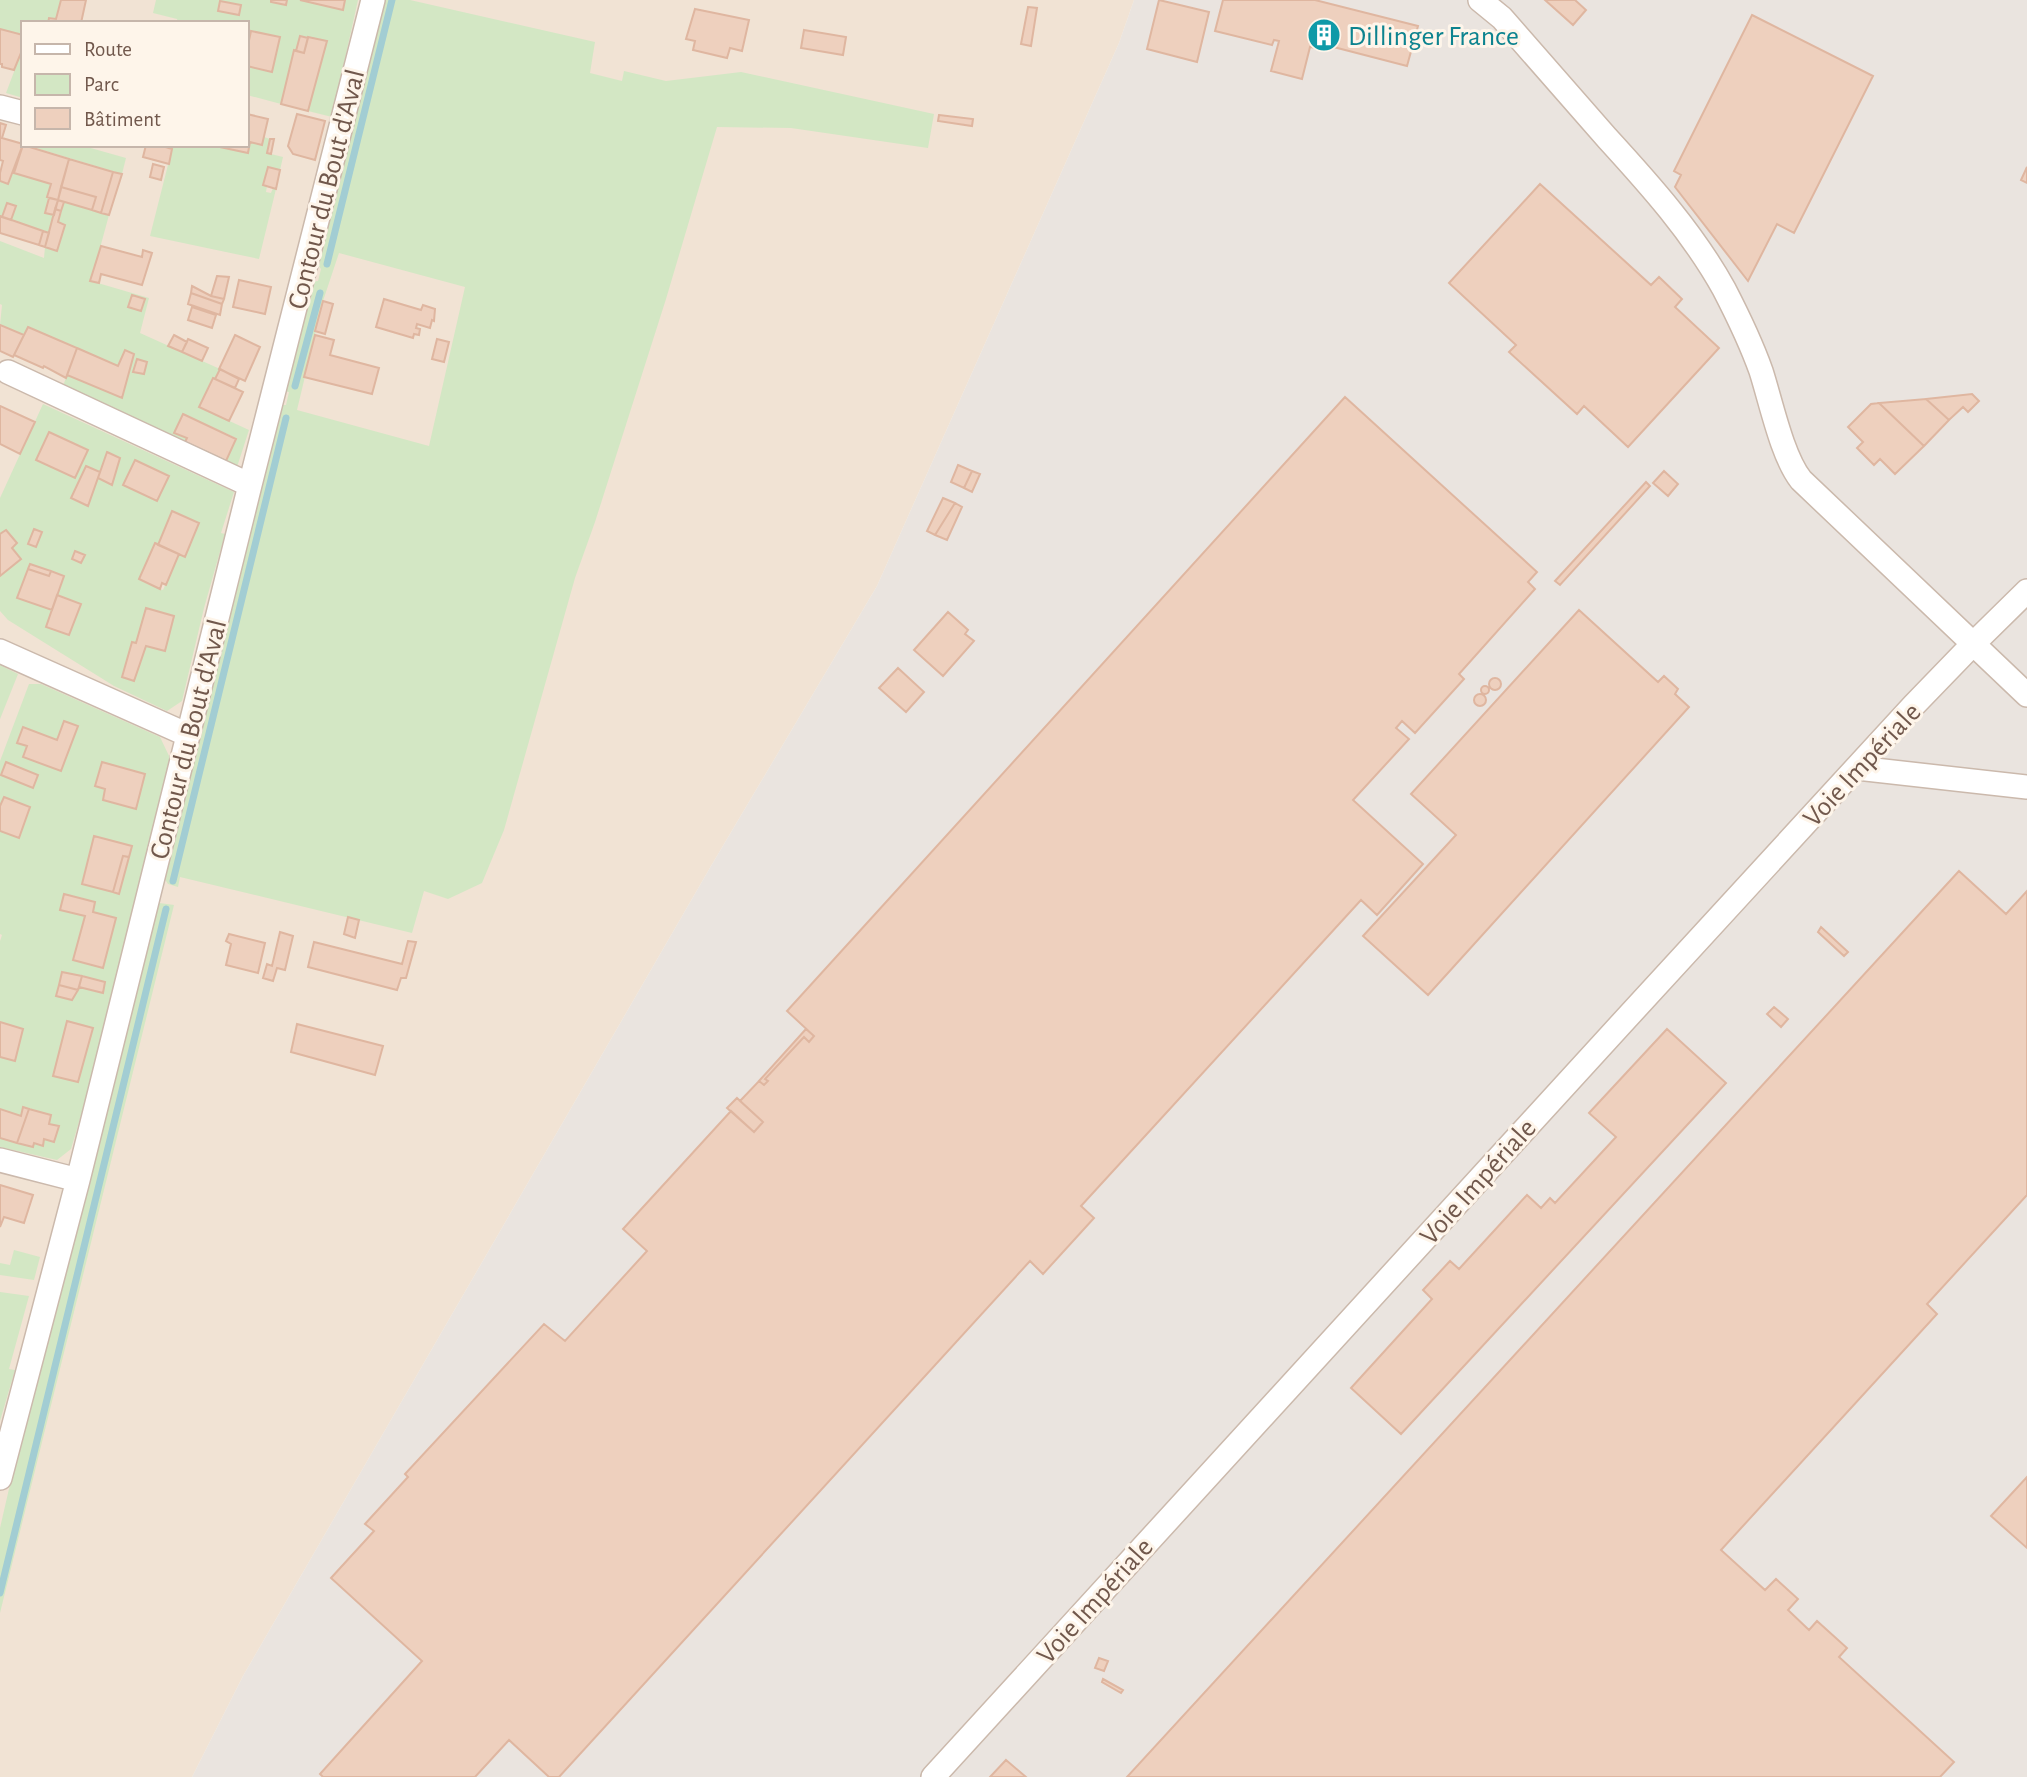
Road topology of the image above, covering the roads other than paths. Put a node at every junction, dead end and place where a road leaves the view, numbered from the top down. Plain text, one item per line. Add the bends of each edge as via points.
1 (373, 0) edge
2 (1480, 0) edge
3 (0, 107) edge
4 (21, 112) edge
5 (8, 372) dead end
6 (250, 485) junction
7 (2027, 591) edge
8 (1972, 645) junction
9 (0, 651) edge
10 (2027, 695) edge
11 (188, 735) junction
12 (1857, 768) junction
13 (2027, 787) edge
14 (0, 1160) edge
15 (78, 1180) junction
16 (0, 1478) edge
17 (933, 1777) edge

1 - 6 street, Contour du Bout d'Aval
2 - 8 street via 1639,173 1701,253 1745,330 1791,464 1801,480
3 - 4 street
5 - 6 street
6 - 11 street, Contour du Bout d'Aval
7 - 8 street, Voie Impériale
8 - 10 street
8 - 12 street, Voie Impériale
9 - 11 street
11 - 15 street, Contour du Bout d'Aval
12 - 13 street
12 - 17 street, Voie Impériale
14 - 15 street
15 - 16 street, Contour du Bout d'Aval

